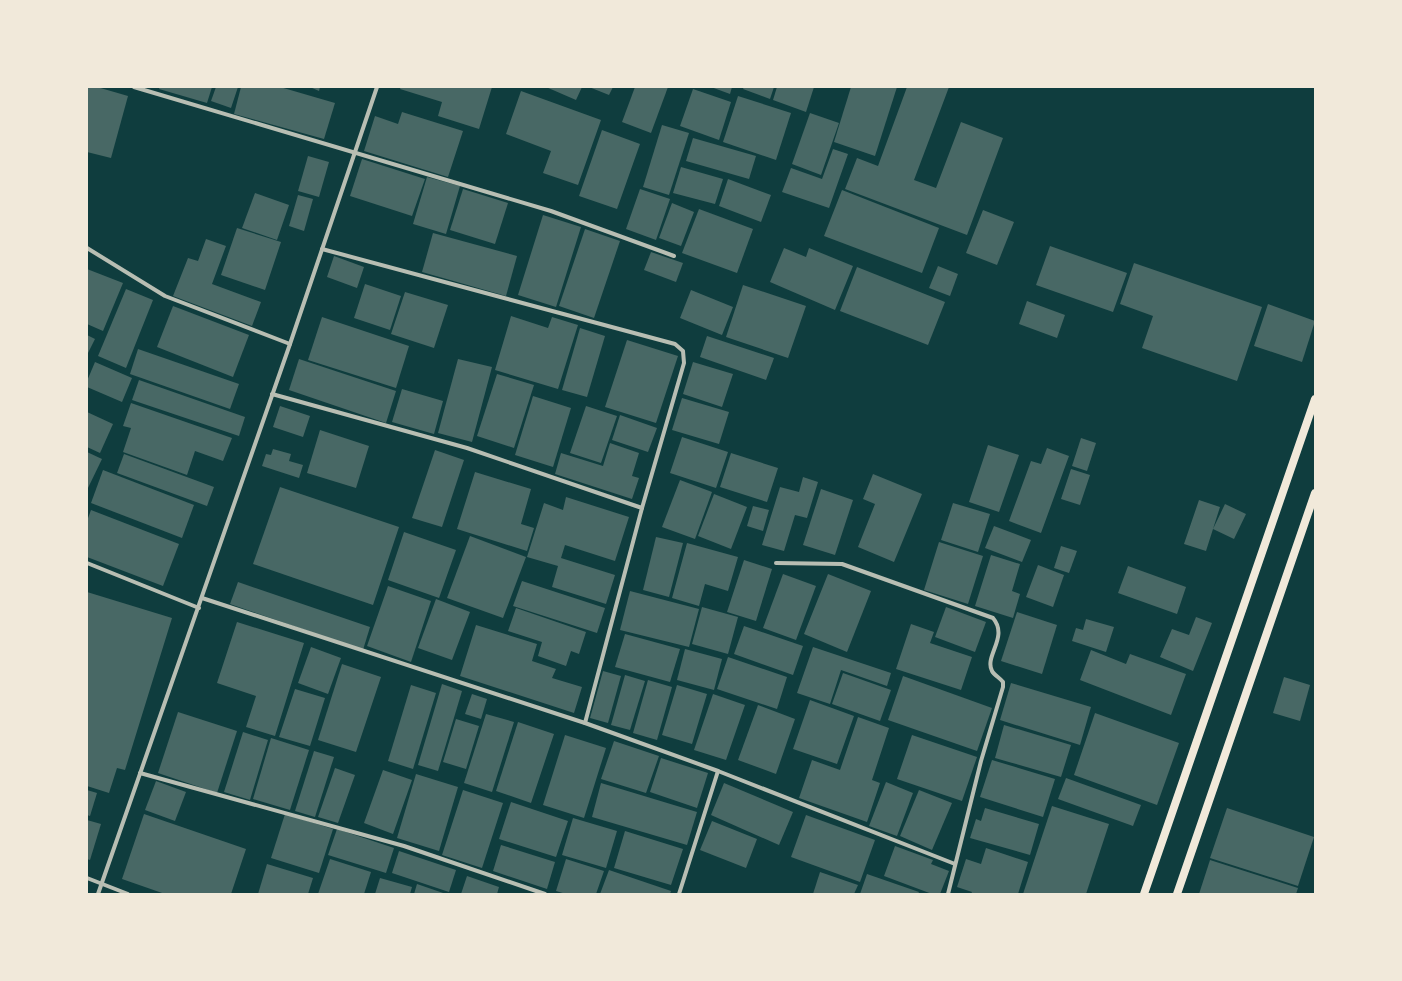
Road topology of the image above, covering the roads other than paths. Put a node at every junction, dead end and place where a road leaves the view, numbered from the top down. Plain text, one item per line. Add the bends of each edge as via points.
1 (134, 87) edge
2 (377, 87) edge
3 (354, 153) junction
4 (87, 248) edge
5 (322, 249) junction
6 (674, 256) dead end
7 (290, 344) junction
8 (272, 394) junction
9 (1315, 399) edge
10 (1315, 493) edge
11 (642, 508) junction
12 (87, 563) edge
13 (776, 563) dead end
14 (202, 598) junction
15 (199, 608) junction
16 (585, 723) junction
17 (718, 771) junction
18 (140, 773) junction
19 (955, 864) junction
20 (87, 878) edge
21 (101, 883) junction
22 (98, 894) edge
23 (128, 894) edge
24 (545, 894) edge
25 (679, 894) edge
26 (948, 894) edge
27 (1144, 894) edge
28 (1177, 894) edge

1 - 3 street
2 - 3 street
3 - 5 street
3 - 6 street via 551,211
4 - 7 street via 165,296
5 - 7 street
5 - 11 street via 675,344 683,351 684,363
7 - 8 street
8 - 11 street via 467,448
8 - 14 street
9 - 27 main road
10 - 28 main road
11 - 16 street
12 - 15 street
13 - 19 street via 842,564 993,618 998,624 999,631 990,665 992,672 1003,682 1003,687
14 - 15 street
14 - 16 street
15 - 18 street
16 - 17 street
17 - 19 street
17 - 25 street
18 - 21 street
18 - 24 street via 404,846
19 - 26 street
20 - 21 street
21 - 22 street
21 - 23 street

